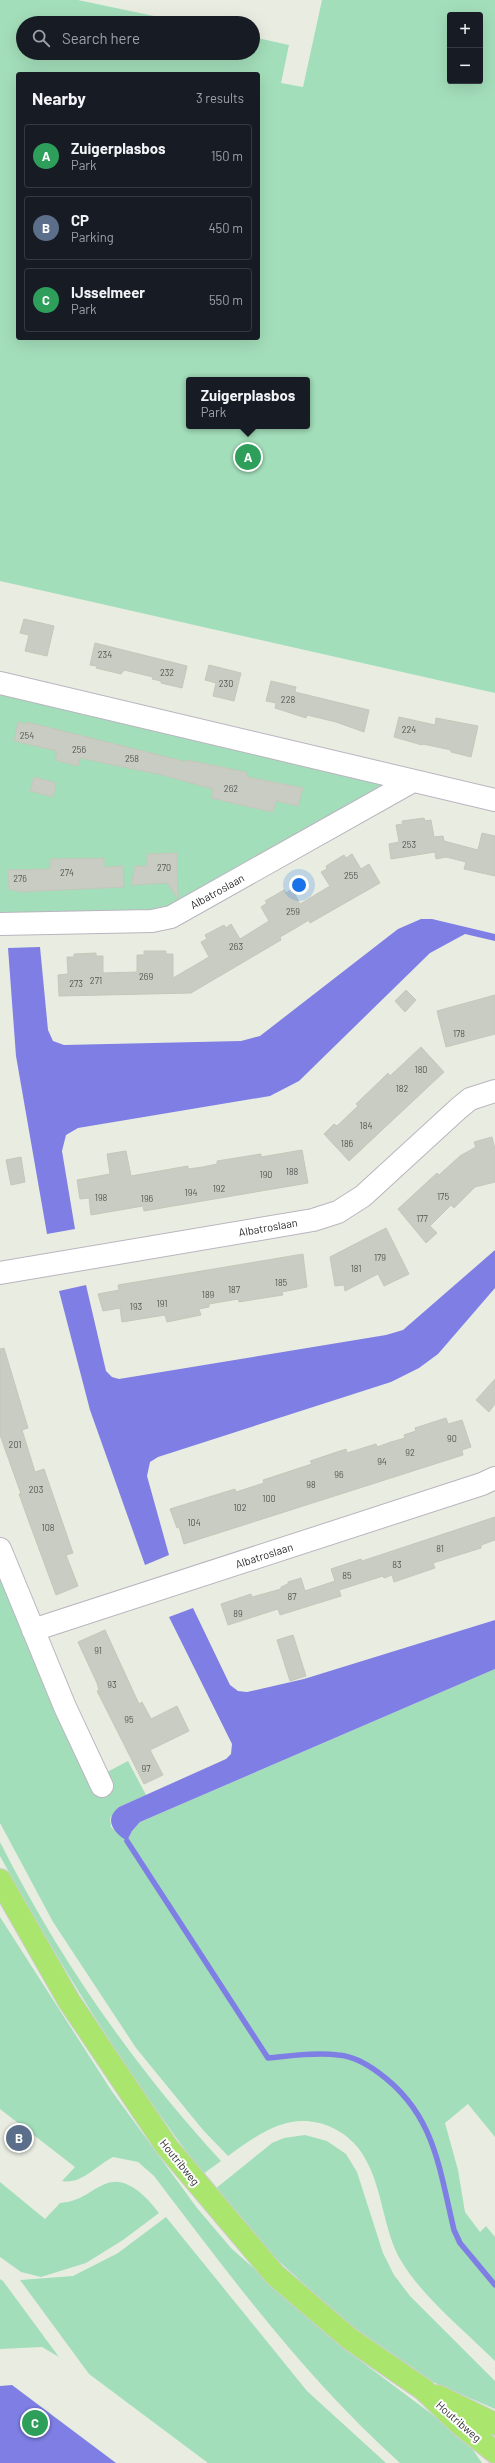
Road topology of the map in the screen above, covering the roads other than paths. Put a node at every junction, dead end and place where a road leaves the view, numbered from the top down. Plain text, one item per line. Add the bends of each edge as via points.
1 (0, 683) edge
2 (413, 781) junction
3 (495, 800) edge
4 (0, 924) edge
5 (495, 1091) edge
6 (0, 1273) edge
7 (495, 1478) edge
8 (0, 1549) edge
9 (33, 1630) junction
10 (102, 1786) dead end
11 (0, 1880) edge
12 (423, 2389) junction
13 (495, 2424) edge
14 (495, 2452) edge
15 (495, 2458) edge
16 (494, 2463) edge

1 - 2 street
2 - 3 street
2 - 4 street, Albatroslaan via 171,917 152,921
5 - 6 street, Albatroslaan via 470,1099 363,1196 338,1212 312,1220
7 - 9 street, Albatroslaan
8 - 9 street
9 - 10 street via 64,1707
11 - 12 main road, Houtribweg via 69,2001 167,2147 274,2275 350,2339
12 - 13 main road, Houtribweg
12 - 14 main road, Houtribweg via 461,2425
15 - 16 main road

